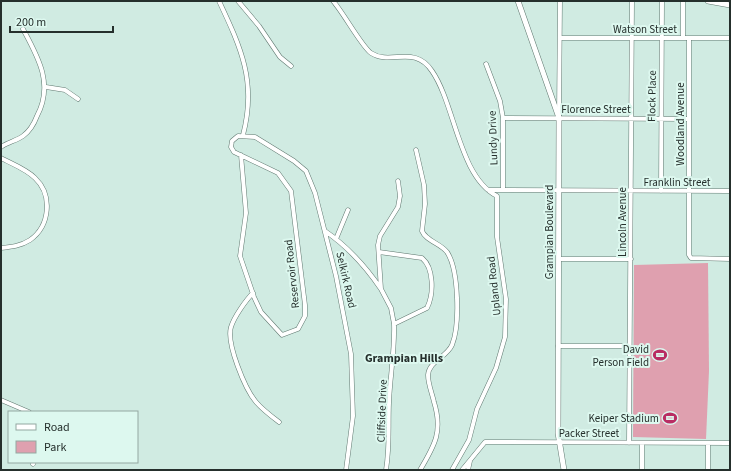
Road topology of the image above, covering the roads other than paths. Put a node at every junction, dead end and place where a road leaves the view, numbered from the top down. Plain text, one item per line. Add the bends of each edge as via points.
1 (219, 1) edge
2 (238, 1) edge
3 (333, 1) edge
4 (518, 1) edge
5 (560, 1) edge
6 (632, 1) edge
7 (662, 1) edge
8 (682, 1) edge
9 (708, 1) edge
10 (730, 5) edge
11 (23, 29) dead end
12 (560, 38) junction
13 (631, 38) junction
14 (661, 38) junction
15 (683, 38) junction
16 (689, 38) junction
17 (730, 38) edge
18 (486, 64) dead end
19 (291, 66) dead end
20 (46, 87) junction
21 (78, 99) dead end
22 (503, 118) junction
23 (559, 118) junction
24 (631, 118) junction
25 (661, 118) junction
26 (689, 119) junction
27 (243, 135) junction
28 (1, 147) edge
29 (416, 150) dead end
30 (241, 155) junction
31 (1, 158) edge
32 (398, 181) dead end
33 (488, 190) junction
34 (503, 190) junction
35 (559, 190) junction
36 (631, 190) junction
37 (661, 191) junction
38 (689, 191) junction
39 (730, 191) edge
40 (348, 210) dead end
41 (324, 231) junction
42 (336, 239) junction
43 (1, 248) edge
44 (379, 252) junction
45 (559, 259) junction
46 (631, 259) junction
47 (730, 259) edge
48 (381, 289) junction
49 (253, 293) junction
50 (394, 324) junction
51 (558, 346) junction
52 (630, 346) junction
53 (1, 400) edge
54 (27, 411) edge
55 (278, 422) dead end
56 (558, 442) junction
57 (629, 443) junction
58 (642, 443) junction
59 (730, 443) edge
60 (708, 444) junction
61 (470, 460) junction
62 (346, 470) edge
63 (386, 470) edge
64 (420, 470) edge
65 (452, 470) edge
66 (462, 470) edge
67 (468, 470) edge
68 (564, 470) edge
69 (642, 470) edge
70 (708, 470) edge

1 - 27 street via 249,80 250,96
2 - 19 street via 280,57
3 - 33 street, Upland Road via 371,53 415,57 429,67 439,84 473,170
4 - 23 street, Grampian Boulevard
5 - 12 street
6 - 13 street, Lincoln Avenue
7 - 14 street, Flock Place
8 - 15 street
9 - 10 street
11 - 20 street via 42,67
12 - 13 street, Watson Street
12 - 23 street
13 - 14 street, Watson Street
13 - 24 street, Lincoln Avenue
14 - 15 street, Watson Street
14 - 25 street, Flock Place
15 - 16 street, Watson Street
16 - 17 street, Watson Street
16 - 26 street, Woodland Avenue
18 - 22 street, Lundy Drive via 500,101
20 - 21 street via 65,90
20 - 28 street via 43,104 29,131
22 - 23 street, Florence Street
22 - 34 street, Lundy Drive
23 - 24 street, Florence Street
23 - 35 street, Grampian Boulevard
24 - 25 street, Florence Street
24 - 36 street, Lincoln Avenue
25 - 26 street, Florence Street
25 - 37 street, Flock Place
26 - 38 street, Woodland Avenue
27 - 30 street, Reservoir Road via 236,137 231,144 232,150
27 - 41 street, Selkirk Road via 266,142 306,171 315,193
29 - 64 street via 424,185 422,231 426,237 442,246 448,255 453,268 456,300 452,345 431,366 429,373 438,415 438,429 433,449
30 - 49 street, Reservoir Road via 246,213 240,256
30 - 49 street, Reservoir Road via 278,173 291,191 305,299 305,314 297,330 282,335 262,312
31 - 43 street via 36,178 45,193 48,207 44,222 36,235 22,244
32 - 44 street via 398,207 380,236
33 - 34 street
33 - 65 street, Upland Road via 497,196 497,237 506,299 505,332 496,368 477,409 469,440
34 - 35 street, Franklin Street
35 - 36 street, Franklin Street
35 - 45 street, Grampian Boulevard
36 - 37 street, Franklin Street
36 - 46 street, Lincoln Avenue
37 - 38 street, Franklin Street
38 - 39 street, Franklin Street
38 - 47 street, Woodland Avenue via 690,257
40 - 42 street
41 - 42 street
41 - 62 street, Selkirk Road via 341,299 351,354 353,403
42 - 48 street
44 - 48 street
44 - 50 street via 422,258 427,263 430,277 432,293 427,308
45 - 46 street
45 - 51 street, Grampian Boulevard
46 - 52 street, Lincoln Avenue
48 - 50 street, Cliffside Drive via 391,308
49 - 55 street via 231,327 231,341 244,381 255,401
50 - 63 street, Cliffside Drive via 389,402 390,435
51 - 52 street
51 - 56 street, Grampian Boulevard
52 - 57 street, Lincoln Avenue
53 - 54 street
56 - 57 street, Packer Street
56 - 61 street, Packer Street via 485,442
56 - 68 street, Grampian Boulevard
57 - 58 street, Packer Street
58 - 60 street, Packer Street
58 - 69 street
59 - 60 street, Packer Street
60 - 70 street
61 - 66 street, Packer Street
61 - 67 street

